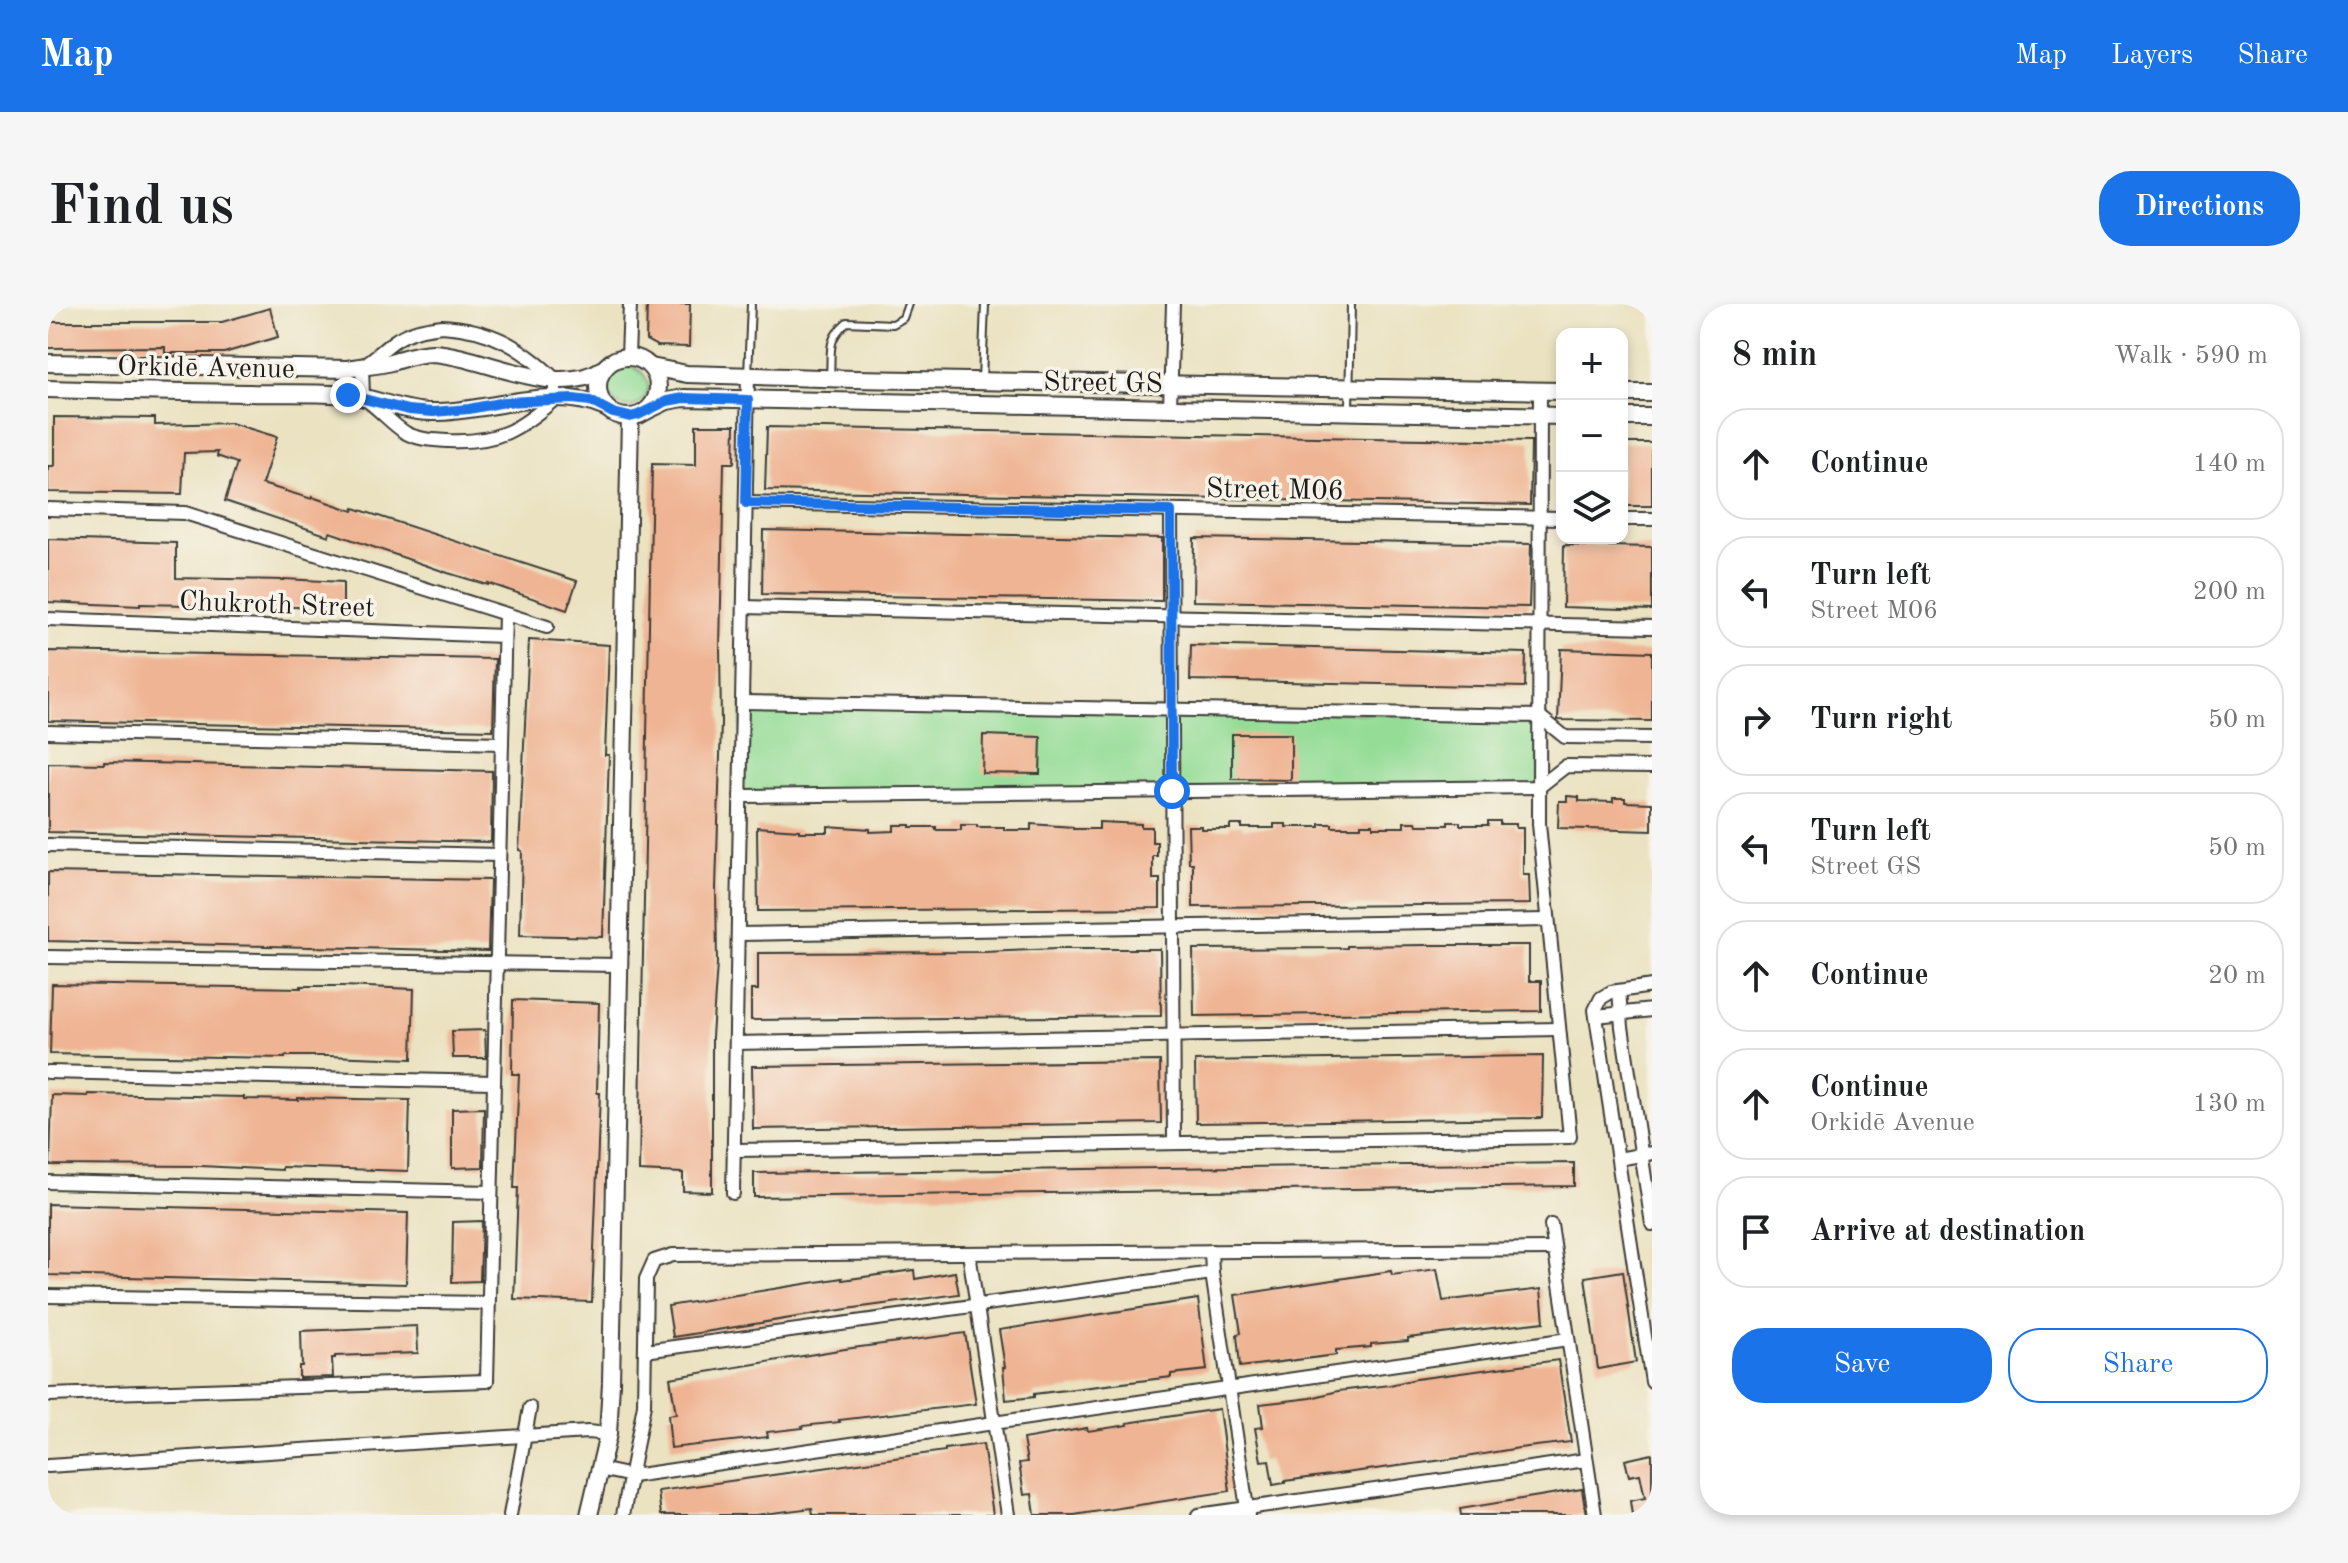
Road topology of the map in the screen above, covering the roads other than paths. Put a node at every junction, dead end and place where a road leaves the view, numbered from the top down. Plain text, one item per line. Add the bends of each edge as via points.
1 (630, 304) edge
2 (751, 304) edge
3 (908, 304) edge
4 (985, 304) edge
5 (1173, 304) edge
6 (1351, 304) edge
7 (628, 356) junction
8 (48, 363) edge
9 (132, 364) junction
10 (362, 366) junction
11 (651, 367) junction
12 (603, 369) junction
13 (748, 375) junction
14 (830, 377) junction
15 (555, 379) junction
16 (855, 379) junction
17 (982, 380) junction
18 (1171, 383) junction
19 (1350, 387) junction
20 (48, 389) edge
21 (1540, 390) junction
22 (132, 391) junction
23 (1556, 391) edge
24 (1628, 393) edge
25 (1652, 393) edge
26 (363, 398) junction
27 (555, 399) junction
28 (748, 400) junction
29 (854, 402) junction
30 (983, 405) junction
31 (606, 408) junction
32 (1170, 408) junction
33 (646, 411) junction
34 (1349, 412) junction
35 (1541, 416) junction
36 (1556, 416) edge
37 (630, 417) junction
38 (1628, 417) edge
39 (1652, 417) edge
40 (746, 503) junction
41 (48, 509) edge
42 (1171, 511) junction
43 (1540, 517) junction
44 (1556, 518) edge
45 (1628, 519) edge
46 (1652, 519) edge
47 (744, 607) junction
48 (505, 614) junction
49 (1171, 616) junction
50 (48, 619) edge
51 (1540, 624) junction
52 (547, 627) dead end
53 (1652, 627) edge
54 (504, 636) junction
55 (742, 702) junction
56 (1172, 710) junction
57 (1539, 716) junction
58 (48, 732) edge
59 (1652, 738) edge
60 (502, 743) junction
61 (1652, 767) edge
62 (1539, 787) junction
63 (1172, 791) junction
64 (740, 796) junction
65 (48, 845) edge
66 (499, 855) junction
67 (1548, 920) junction
68 (1173, 926) junction
69 (738, 934) junction
70 (48, 957) edge
71 (496, 962) junction
72 (619, 965) junction
73 (1652, 986) edge
74 (1619, 991) junction
75 (1652, 1010) edge
76 (1621, 1014) junction
77 (1596, 1016) junction
78 (1559, 1029) junction
79 (1174, 1036) junction
80 (736, 1043) junction
81 (48, 1072) edge
82 (493, 1082) junction
83 (1174, 1143) junction
84 (733, 1150) junction
85 (1647, 1154) edge
86 (1618, 1159) junction
87 (48, 1182) edge
88 (491, 1192) junction
89 (733, 1193) dead end
90 (1652, 1224) edge
91 (1551, 1225) dead end
92 (1554, 1249) junction
93 (1211, 1251) junction
94 (969, 1253) junction
95 (1212, 1273) junction
96 (48, 1296) edge
97 (488, 1303) junction
98 (977, 1307) junction
99 (1647, 1310) edge
100 (1568, 1339) junction
101 (645, 1351) junction
102 (1652, 1382) edge
103 (1229, 1388) junction
104 (48, 1395) edge
105 (530, 1408) dead end
106 (994, 1423) junction
107 (608, 1434) junction
108 (525, 1436) junction
109 (1586, 1460) junction
110 (48, 1466) edge
111 (599, 1469) junction
112 (632, 1476) junction
113 (1247, 1512) edge
114 (510, 1515) edge
115 (589, 1515) edge
116 (623, 1515) edge
117 (1008, 1515) edge
118 (1198, 1515) edge
119 (1595, 1515) edge

1 - 7 street
2 - 13 lane
3 - 14 lane via 903,318 893,324 847,322 835,332
4 - 17 lane
5 - 18 street
6 - 19 lane
7 - 11 street
7 - 12 street
8 - 9 street, Orkidē Avenue
9 - 10 street, Orkidē Avenue
9 - 22 street
10 - 15 street, Orkidē Avenue via 428,353 451,354
10 - 15 street via 418,329 463,327 519,348
10 - 26 street
11 - 13 street, Street GS via 687,374
11 - 33 street via 658,389
12 - 15 street, Orkidē Avenue via 590,377
12 - 31 street via 598,393
13 - 14 street, Street GS
13 - 28 street
14 - 16 street, Street GS
15 - 27 street
16 - 17 street, Street GS
16 - 29 street
17 - 18 street, Street GS
17 - 30 street
18 - 19 street, Street GS
18 - 32 street
19 - 21 street, Street GS
19 - 34 lane
20 - 22 street, Orkidē Avenue
21 - 23 street, Street GS
21 - 35 street
22 - 26 street, Orkidē Avenue
24 - 25 street
26 - 27 street, Orkidē Avenue via 433,412
26 - 27 street via 410,435 470,442 503,436
27 - 31 street, Orkidē Avenue via 590,401
28 - 29 street, Street GS
28 - 33 street, Street GS via 684,398
28 - 40 street
29 - 30 street, Street GS
30 - 32 street, Street GS
31 - 37 street
32 - 34 street, Street GS
33 - 37 street
34 - 35 street, Street GS
35 - 36 street, Street GS
35 - 43 street
37 - 72 street
38 - 39 street
40 - 42 street, Street M06
40 - 47 street
41 - 48 street via 185,513
42 - 43 street, Street M06
42 - 49 street
43 - 44 street, Street M06
43 - 51 street
45 - 46 street
47 - 49 street
47 - 55 street
48 - 52 street
48 - 54 street
49 - 51 street
49 - 56 street
50 - 54 street, Chukroth Street
51 - 53 street
51 - 57 street
54 - 60 street
55 - 56 street
55 - 64 street
56 - 57 street
56 - 63 street
57 - 59 street via 1565,737
57 - 62 street
58 - 60 street
60 - 66 street
61 - 62 street via 1566,766
62 - 63 street
62 - 67 street
63 - 64 street
63 - 68 street
64 - 69 street
65 - 66 street
66 - 71 street
67 - 68 street
67 - 78 street
68 - 69 street
68 - 79 street
69 - 80 street
70 - 71 street
71 - 72 street
71 - 82 street
72 - 107 street
73 - 74 street
74 - 76 street
74 - 77 street via 1601,998
75 - 76 street
76 - 77 street
76 - 85 street
77 - 86 street
78 - 79 street
78 - 83 street via 1570,1137
79 - 80 street
79 - 83 street
80 - 84 street
81 - 82 street
82 - 88 street
83 - 84 street
84 - 89 street
85 - 86 street
85 - 90 street
86 - 99 street
87 - 88 street
88 - 97 street
91 - 92 street
92 - 93 street
92 - 100 street
93 - 94 street
93 - 95 street
94 - 98 street
94 - 101 street via 673,1255 654,1261 646,1279
95 - 98 street
95 - 103 street
96 - 97 street
97 - 104 street via 487,1381
98 - 101 street
98 - 106 street
99 - 102 street
100 - 103 street
100 - 109 street
101 - 112 street via 644,1405
103 - 106 street
103 - 113 street
105 - 108 street
106 - 112 street
106 - 117 street
107 - 108 street
107 - 111 street
108 - 110 street
108 - 114 street
109 - 113 street
109 - 119 street
111 - 112 street
111 - 115 street
112 - 116 street
113 - 118 street

